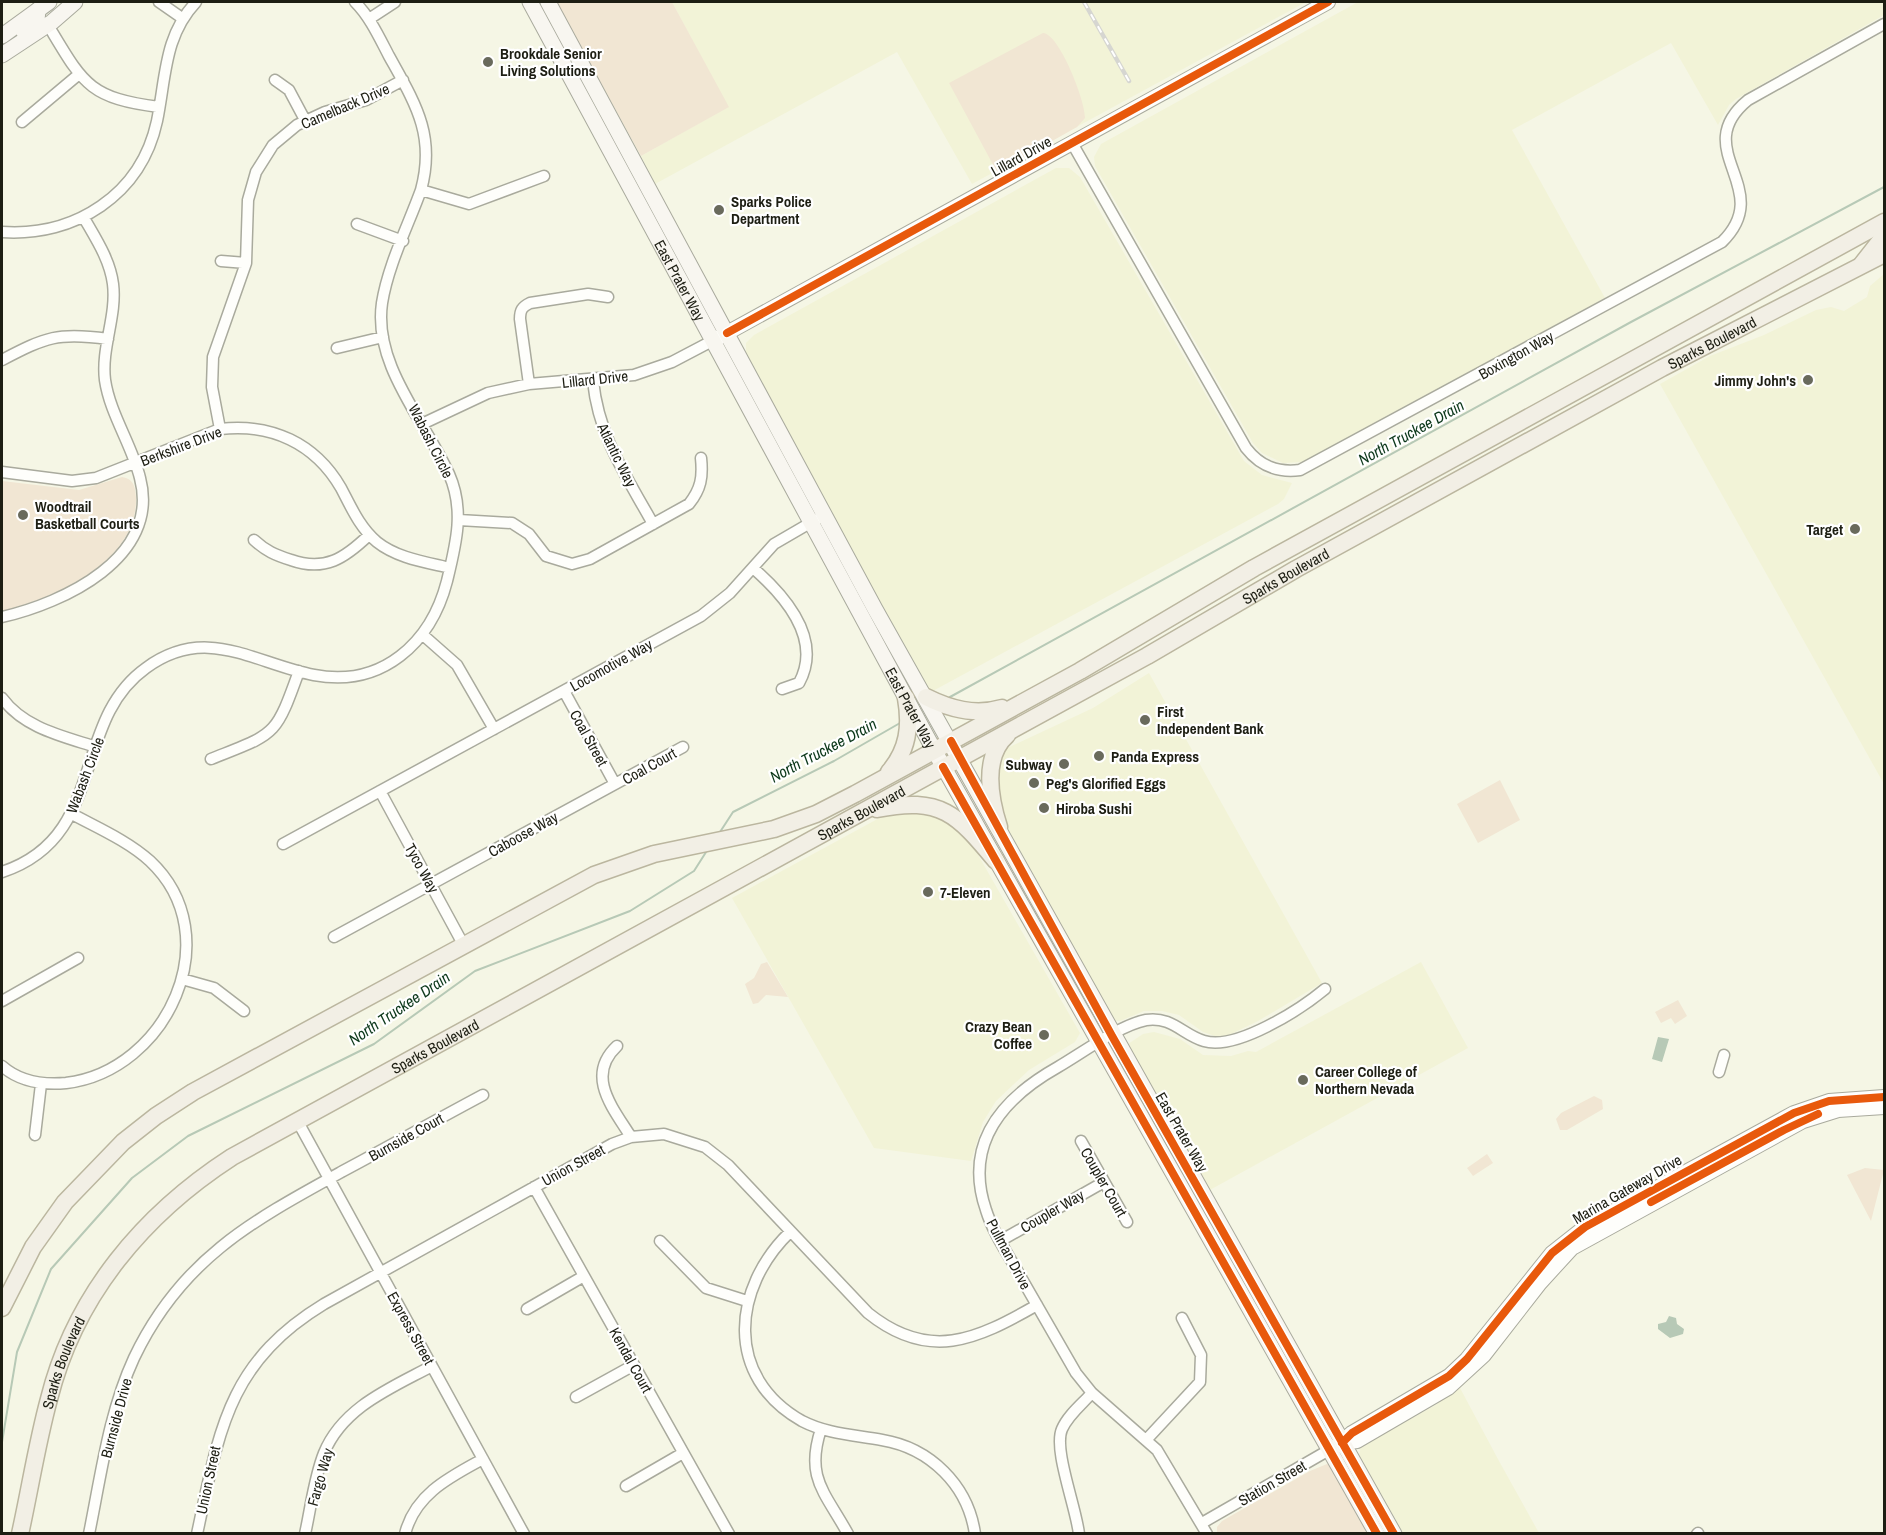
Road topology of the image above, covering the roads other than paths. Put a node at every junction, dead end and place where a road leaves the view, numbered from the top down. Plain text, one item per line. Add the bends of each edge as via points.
1 (62, 2) edge
2 (75, 2) edge
3 (159, 2) edge
4 (196, 2) edge
5 (355, 2) edge
6 (395, 2) edge
7 (530, 2) edge
8 (548, 2) edge
9 (1328, 2) edge
10 (40, 4) edge
11 (182, 18) junction
12 (369, 18) junction
13 (1884, 24) edge
14 (48, 25) junction
15 (2, 36) edge
16 (2, 54) edge
17 (78, 75) junction
18 (275, 80) dead end
19 (403, 80) junction
20 (159, 107) junction
21 (305, 120) junction
22 (22, 122) dead end
23 (1072, 143) junction
24 (544, 176) dead end
25 (421, 190) junction
26 (84, 218) junction
27 (1884, 222) edge
28 (357, 224) dead end
29 (2, 232) edge
30 (1884, 236) edge
31 (403, 241) junction
32 (1884, 254) edge
33 (221, 261) dead end
34 (246, 263) junction
35 (1857, 269) junction
36 (608, 297) dead end
37 (727, 333) junction
38 (383, 337) junction
39 (108, 339) junction
40 (712, 341) junction
41 (337, 348) dead end
42 (2, 360) edge
43 (1635, 360) junction
44 (593, 381) junction
45 (529, 384) junction
46 (422, 423) junction
47 (220, 429) junction
48 (700, 458) dead end
49 (136, 463) junction
50 (2, 472) edge
51 (1452, 483) junction
52 (818, 519) junction
53 (459, 520) junction
54 (653, 524) junction
55 (369, 535) junction
56 (254, 540) dead end
57 (450, 568) junction
58 (753, 568) junction
59 (1176, 615) junction
60 (2, 617) edge
61 (423, 635) junction
62 (299, 671) junction
63 (1096, 684) junction
64 (782, 689) dead end
65 (564, 691) junction
66 (926, 697) junction
67 (2, 698) edge
68 (906, 698) junction
69 (1023, 701) junction
70 (1017, 727) junction
71 (494, 729) junction
72 (951, 741) junction
73 (96, 747) junction
74 (683, 747) dead end
75 (934, 750) junction
76 (960, 758) junction
77 (211, 759) dead end
78 (944, 767) junction
79 (884, 778) junction
80 (615, 784) junction
81 (380, 791) junction
82 (861, 812) junction
83 (72, 814) junction
84 (999, 827) junction
85 (283, 844) dead end
86 (996, 861) junction
87 (2, 872) edge
88 (431, 885) junction
89 (334, 937) dead end
90 (464, 944) junction
91 (78, 958) dead end
92 (182, 979) junction
93 (1325, 989) dead end
94 (2, 1001) edge
95 (244, 1011) dead end
96 (1106, 1040) junction
97 (617, 1046) dead end
98 (1724, 1055) dead end
99 (2, 1066) edge
100 (1719, 1072) dead end
101 (41, 1083) junction
102 (483, 1095) dead end
103 (1884, 1098) edge
104 (1884, 1107) edge
105 (298, 1122) junction
106 (35, 1135) dead end
107 (631, 1137) junction
108 (1081, 1141) dead end
109 (330, 1178) junction
110 (1104, 1182) junction
111 (534, 1187) junction
112 (1127, 1222) dead end
113 (790, 1232) junction
114 (1000, 1240) junction
115 (660, 1241) dead end
116 (381, 1273) junction
117 (584, 1276) junction
118 (747, 1301) junction
119 (1037, 1305) junction
120 (2, 1308) edge
121 (526, 1309) dead end
122 (1182, 1318) dead end
123 (634, 1365) junction
124 (432, 1366) junction
125 (1092, 1393) junction
126 (576, 1397) dead end
127 (821, 1429) junction
128 (1147, 1439) junction
129 (1336, 1447) junction
130 (684, 1454) junction
131 (483, 1459) junction
132 (626, 1486) dead end
133 (1202, 1523) junction
134 (20, 1533) edge
135 (89, 1533) edge
136 (197, 1533) edge
137 (305, 1533) edge
138 (405, 1533) edge
139 (524, 1533) edge
140 (729, 1533) edge
141 (848, 1533) edge
142 (975, 1533) edge
143 (1079, 1533) edge
144 (1208, 1533) edge
145 (1377, 1533) edge
146 (1394, 1533) edge

1 - 14 main road via 50,14
2 - 14 main road
3 - 11 street
4 - 11 street
5 - 12 street, Wabash Circle
6 - 12 street
7 - 40 main road, East Prater Way
8 - 37 main road, East Prater Way
9 - 23 street, Lillard Drive
10 - 15 main road
10 - 16 main road via 36,22
11 - 20 street via 166,57
12 - 19 street, Wabash Circle
13 - 23 street, Boxington Way via 1748,100 1733,114 1725,143 1742,205 1736,226 1722,242 1300,470 1269,468 1246,448
14 - 16 main road
14 - 17 street
17 - 20 street via 110,98
17 - 22 street
18 - 21 street via 289,90
19 - 21 street, Camelback Drive via 366,100
19 - 25 street, Wabash Circle via 425,133 427,158
20 - 26 street via 152,139 136,172 112,199
21 - 34 street, Camelback Drive via 273,145 256,172 248,200
23 - 37 street, Lillard Drive
24 - 25 street via 469,204
25 - 31 street, Wabash Circle
26 - 29 street via 38,232
26 - 39 street via 107,260 113,285
27 - 43 main road, Sparks Boulevard
28 - 31 street
30 - 35 main road
31 - 38 street, Wabash Circle via 382,302
32 - 35 main road, Sparks Boulevard
33 - 34 street
34 - 47 street, Camelback Drive via 213,357 212,387
35 - 51 main road, Sparks Boulevard via 1755,319
36 - 45 street via 588,294 524,306 520,319
37 - 40 street, Lillard Drive
37 - 52 main road, East Prater Way
38 - 41 street
38 - 46 street, Wabash Circle via 392,366
39 - 42 street via 61,335
39 - 49 street via 105,381
40 - 44 street, Lillard Drive via 653,370
40 - 52 main road, East Prater Way
43 - 51 main road via 1604,390 1471,462
43 - 59 main road, Sparks Boulevard via 1264,562
44 - 45 street, Lillard Drive
44 - 54 street, Atlantic Way via 605,437
45 - 46 street, Lillard Drive via 488,393
46 - 53 street, Wabash Circle via 450,477
47 - 49 street, Berkshire Drive
47 - 55 street, Berkshire Drive via 267,430 310,450 331,472
48 - 54 street via 703,476 695,497
49 - 50 street, Berkshire Drive via 79,481
49 - 60 street via 143,505 137,530 124,552 108,568 47,604
51 - 63 main road, Sparks Boulevard
52 - 58 street, Locomotive Way via 774,544
52 - 66 main road, East Prater Way
52 - 68 main road, East Prater Way
53 - 54 street via 513,523 529,534 546,556 572,564 590,559
53 - 57 street, Wabash Circle
55 - 56 street via 344,558 314,566 267,553
55 - 57 street, Berkshire Drive via 397,553
57 - 61 street, Wabash Circle via 439,606
58 - 64 street via 790,606 803,638 803,675 799,683
58 - 65 street, Locomotive Way via 701,616
59 - 63 main road via 1155,638 1099,672
59 - 69 main road, Sparks Boulevard
61 - 62 street, Wabash Circle via 389,663 360,674 330,677
61 - 71 street via 457,665
62 - 73 street, Wabash Circle via 222,648 174,653 146,667 122,691
62 - 77 street via 276,727 260,739
63 - 70 main road, Sparks Boulevard
65 - 71 street, Locomotive Way
65 - 80 street, Coal Street
66 - 69 main road via 958,710 977,712
66 - 72 main road, East Prater Way
67 - 73 street via 25,721
68 - 75 main road, East Prater Way
68 - 79 main road via 909,715 905,746
69 - 72 main road, Sparks Boulevard
70 - 76 main road, Sparks Boulevard
70 - 84 main road via 993,753 990,793
71 - 81 street, Locomotive Way
72 - 75 main road, Sparks Boulevard
72 - 76 main road, East Prater Way
73 - 83 street, Wabash Circle
74 - 80 street, Coal Court
75 - 78 main road, East Prater Way
75 - 79 main road, Sparks Boulevard
76 - 78 main road, Sparks Boulevard
76 - 84 main road, East Prater Way
78 - 82 main road, Sparks Boulevard
78 - 86 main road, East Prater Way
79 - 90 main road, Sparks Boulevard via 816,814 752,834 690,845 621,864
80 - 88 street, Caboose Way
81 - 85 street, Locomotive Way
81 - 88 street, Tyco Way
82 - 86 main road via 901,805 934,806 960,821
82 - 105 main road, Sparks Boulevard
83 - 87 street, Wabash Circle via 40,852
83 - 92 street via 137,850 169,885 185,928
84 - 96 main road, East Prater Way
86 - 96 main road, East Prater Way
88 - 89 street, Caboose Way
88 - 90 street, Tyco Way
90 - 120 main road, Sparks Boulevard via 193,1092 123,1142 64,1202 33,1247
91 - 94 street
92 - 95 street via 214,988
92 - 101 street via 162,1023 123,1062 87,1078
93 - 96 street, Pullman Drive via 1234,1042 1204,1041 1173,1023 1153,1020 1135,1023
96 - 114 street, Pullman Drive via 1016,1094 996,1118 981,1165 982,1194
96 - 129 main road, East Prater Way
97 - 107 street via 603,1068 602,1086
98 - 100 street
99 - 101 street via 17,1076
101 - 106 street
102 - 109 street, Burnside Court
103 - 129 street, Marina Gateway Drive via 1828,1101 1794,1113 1585,1227 1552,1253 1449,1376 1352,1432
104 - 129 street, Marina Gateway Drive via 1838,1110 1803,1121 1572,1248 1545,1276 1484,1355 1448,1388 1357,1441
105 - 109 street, Express Street
105 - 134 main road, Sparks Boulevard via 232,1157 177,1196 106,1272 87,1305 49,1398
107 - 111 street, Union Street via 612,1143
107 - 113 street, Union Street via 664,1134 705,1147 728,1165
108 - 110 street, Coupler Court
109 - 116 street, Express Street
109 - 135 street, Burnside Drive via 237,1232 194,1269 159,1314 124,1383
110 - 112 street, Coupler Court
110 - 114 street, Coupler Way
111 - 116 street, Union Street
111 - 117 street, Kendal Court
113 - 118 street via 765,1260
113 - 119 street, Union Street via 868,1313 907,1336 940,1342 971,1338 998,1328
114 - 119 street, Pullman Drive
115 - 118 street via 706,1288
116 - 124 street, Express Street
116 - 136 street, Union Street via 306,1315 255,1362 224,1418
117 - 121 street
117 - 123 street, Kendal Court
118 - 127 street via 745,1332 757,1374 787,1411
119 - 125 street, Pullman Drive
122 - 128 street via 1201,1355 1202,1373 1195,1390
123 - 126 street
123 - 130 street, Kendal Court
124 - 131 street, Express Street
124 - 137 street, Fargo Way via 365,1403 340,1425 319,1467
125 - 128 street, Pullman Drive
125 - 143 street via 1066,1421 1059,1439
127 - 141 street via 813,1454 816,1476
127 - 142 street via 893,1442 922,1454 955,1484 969,1510
128 - 133 street, Pullman Drive via 1167,1462
129 - 133 street, Station Street
129 - 145 main road, East Prater Way
129 - 146 main road, East Prater Way
130 - 132 street
130 - 140 street, Kendal Court
131 - 138 street via 432,1490 412,1515
131 - 139 street, Express Street
133 - 144 street, Pullman Drive

